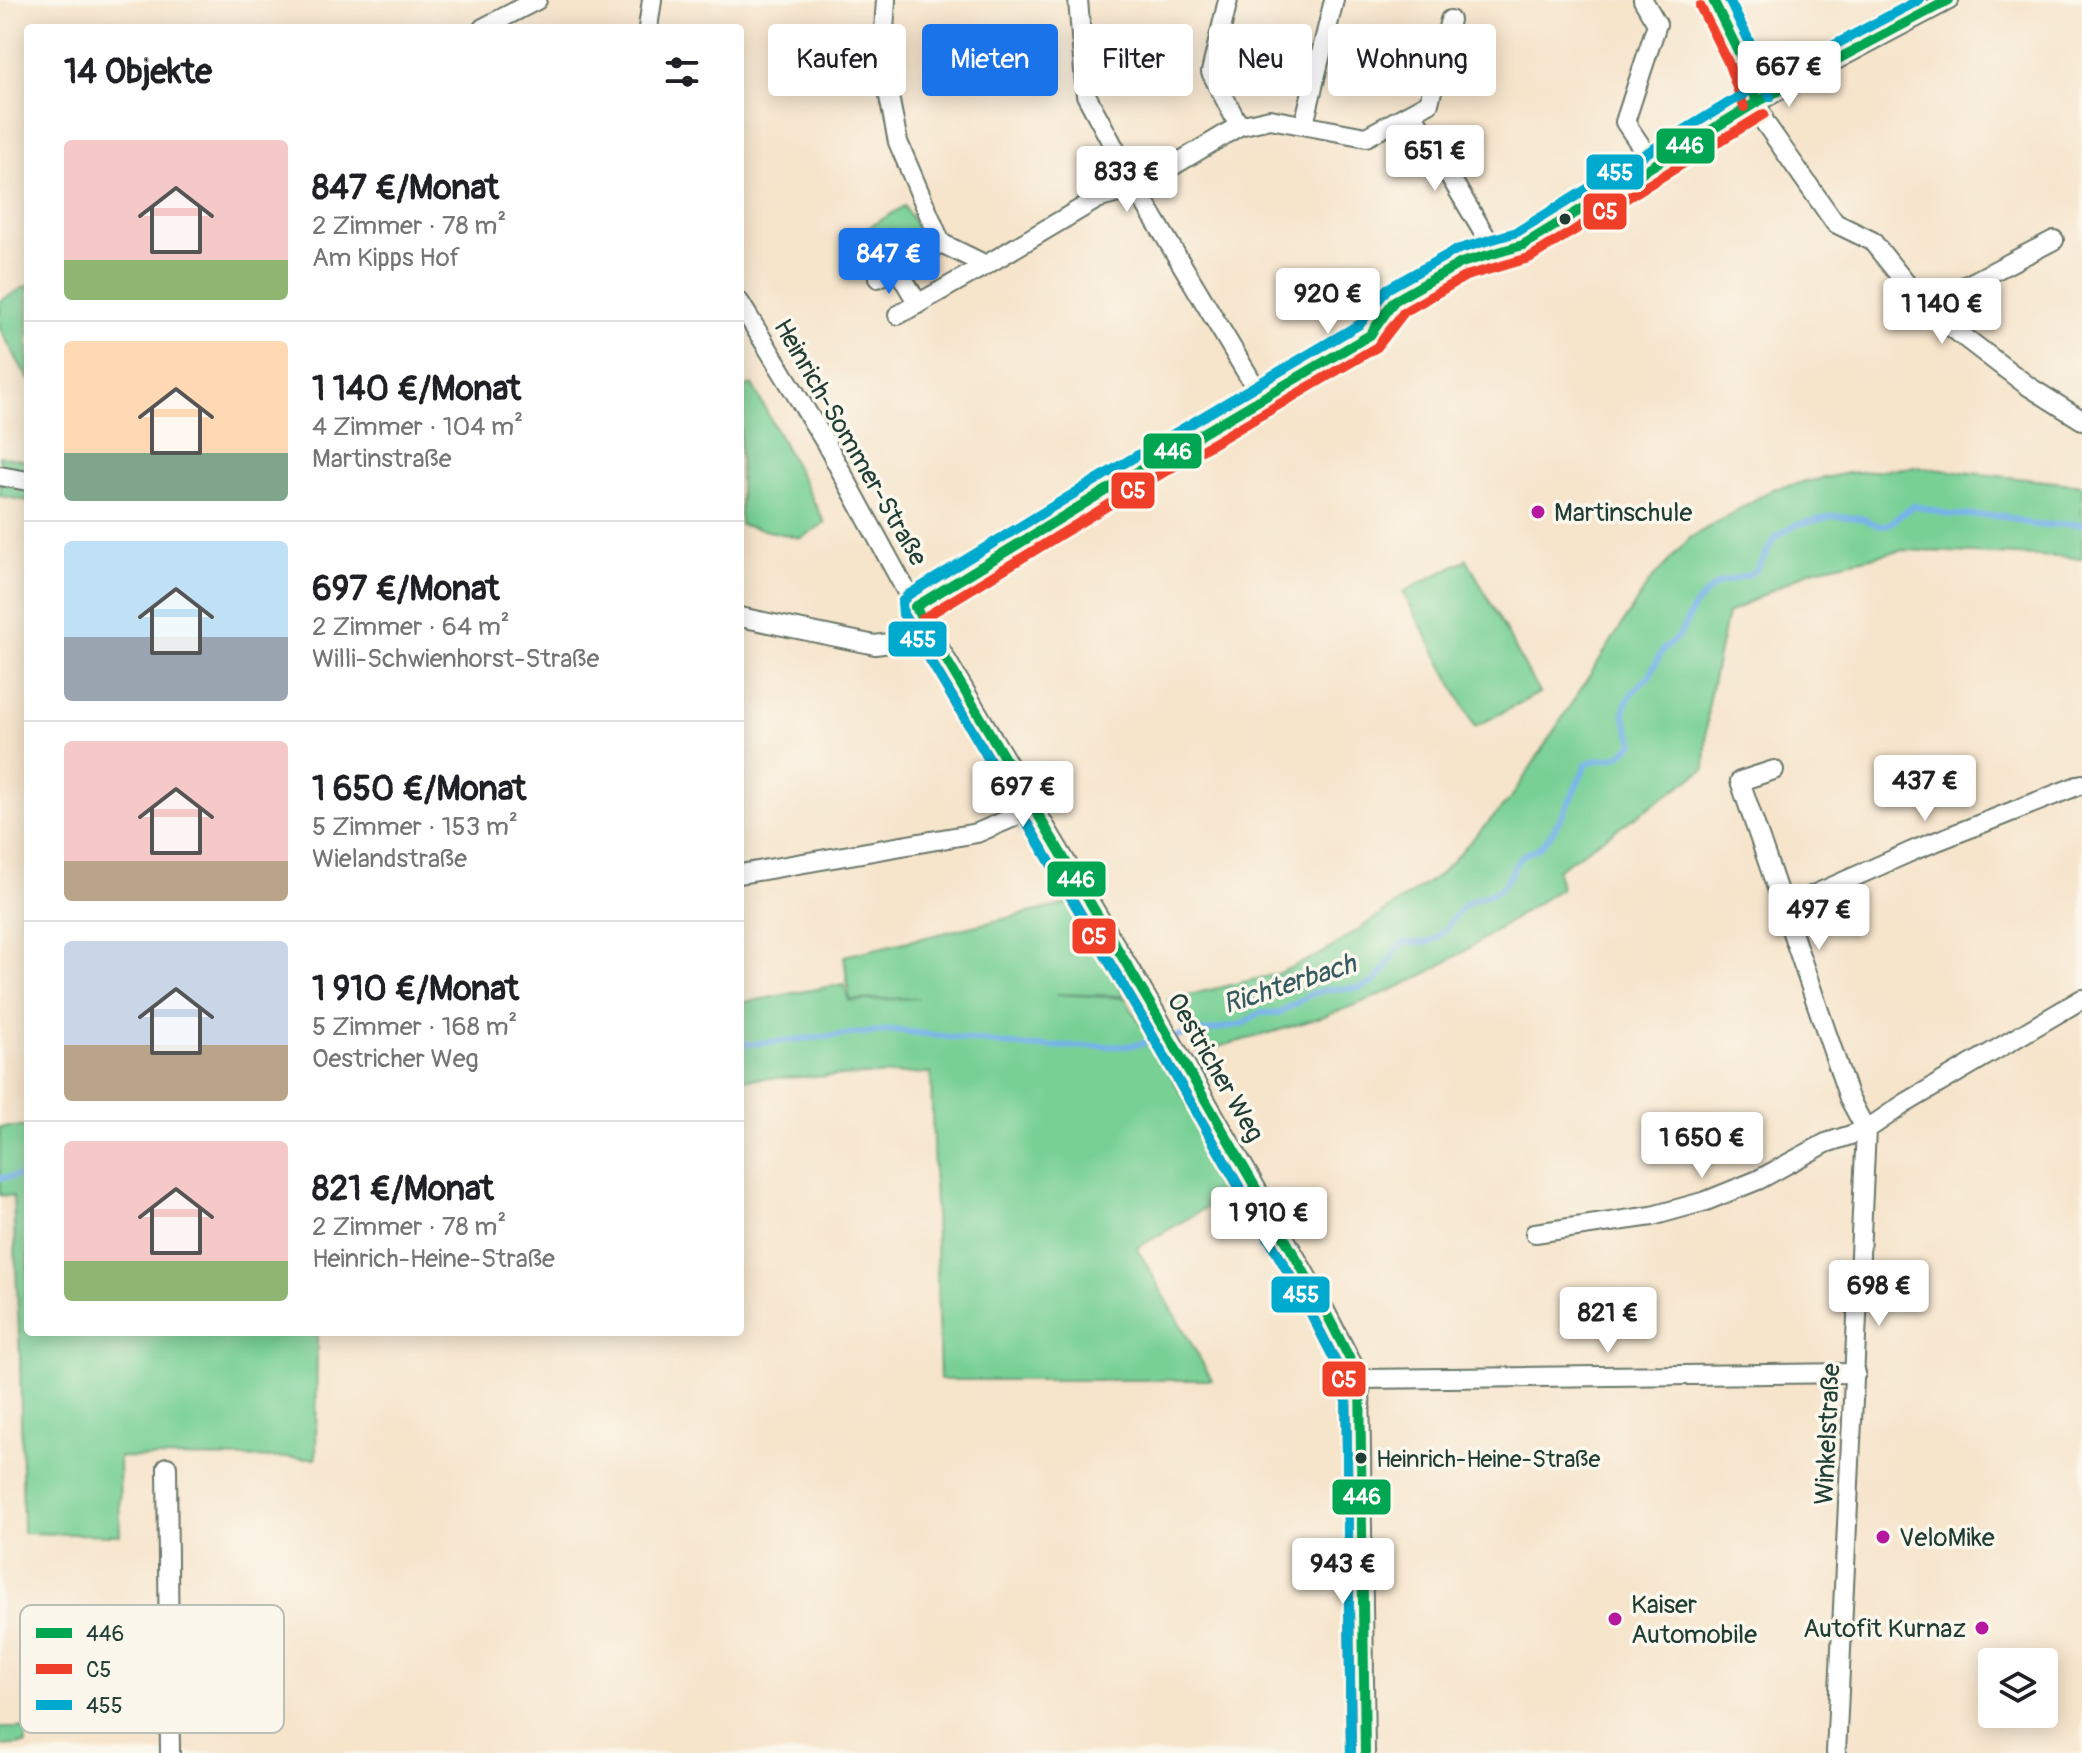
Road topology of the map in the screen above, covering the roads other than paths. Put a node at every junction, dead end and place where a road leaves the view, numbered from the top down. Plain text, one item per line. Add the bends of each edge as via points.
1 (537, 0) edge
2 (649, 0) edge
3 (886, 0) edge
4 (1078, 0) edge
5 (1228, 0) edge
6 (1334, 0) edge
7 (1643, 0) edge
8 (1713, 0) edge
9 (1949, 0) edge
10 (1450, 20) dead end
11 (491, 24) edge
12 (648, 24) edge
13 (1757, 102) junction
14 (1412, 113) junction
15 (1304, 124) junction
16 (1239, 126) junction
17 (1653, 164) junction
18 (1136, 188) junction
19 (2054, 240) dead end
20 (941, 243) junction
21 (1495, 252) junction
22 (986, 265) junction
23 (897, 268) junction
24 (878, 278) dead end
25 (918, 304) junction
26 (1925, 307) junction
27 (744, 310) edge
28 (898, 315) dead end
29 (1263, 400) junction
30 (2082, 420) edge
31 (0, 476) edge
32 (24, 480) edge
33 (915, 607) junction
34 (744, 618) edge
35 (928, 629) junction
36 (1774, 770) dead end
37 (2082, 784) edge
38 (1035, 808) junction
39 (744, 873) edge
40 (1784, 908) junction
41 (2082, 999) edge
42 (1866, 1130) junction
43 (1535, 1233) dead end
44 (1856, 1373) junction
45 (1360, 1379) junction
46 (167, 1467) dead end
47 (168, 1605) edge
48 (170, 1733) edge
49 (170, 1753) edge
50 (1365, 1753) edge
51 (1836, 1753) edge

1 - 11 street
2 - 12 street
3 - 20 street via 882,61 898,142
4 - 18 street via 1086,95
5 - 16 street via 1211,72
6 - 15 street
7 - 17 street via 1657,24 1625,122
8 - 13 street
9 - 13 street
10 - 14 street via 1429,103
13 - 17 street
13 - 26 street via 1765,123 1835,223 1872,241
14 - 15 street via 1366,137
14 - 21 street
15 - 16 street via 1270,119
16 - 18 street
17 - 21 street via 1523,245
18 - 22 street via 1097,199
18 - 29 street
19 - 26 street
20 - 22 street
20 - 23 street
21 - 29 street via 1461,263 1394,301 1370,335
22 - 25 street
23 - 24 street
23 - 25 street
25 - 28 street
26 - 30 street
27 - 33 street, Heinrich-Sommer-Straße via 824,440
29 - 33 street
31 - 32 street
33 - 35 street, Oestricher Weg
34 - 35 street via 875,645 904,641
35 - 38 street, Oestricher Weg
36 - 40 street via 1740,781
37 - 40 street
38 - 39 street via 977,833
38 - 45 street, Oestricher Weg via 1316,1293
40 - 42 street via 1849,1098
41 - 42 street
42 - 43 street via 1826,1143 1706,1201 1652,1216
42 - 44 street, Winkelstraße
44 - 45 street
44 - 51 street, Winkelstraße
45 - 50 street, Oestricher Weg
46 - 47 street
48 - 49 street

